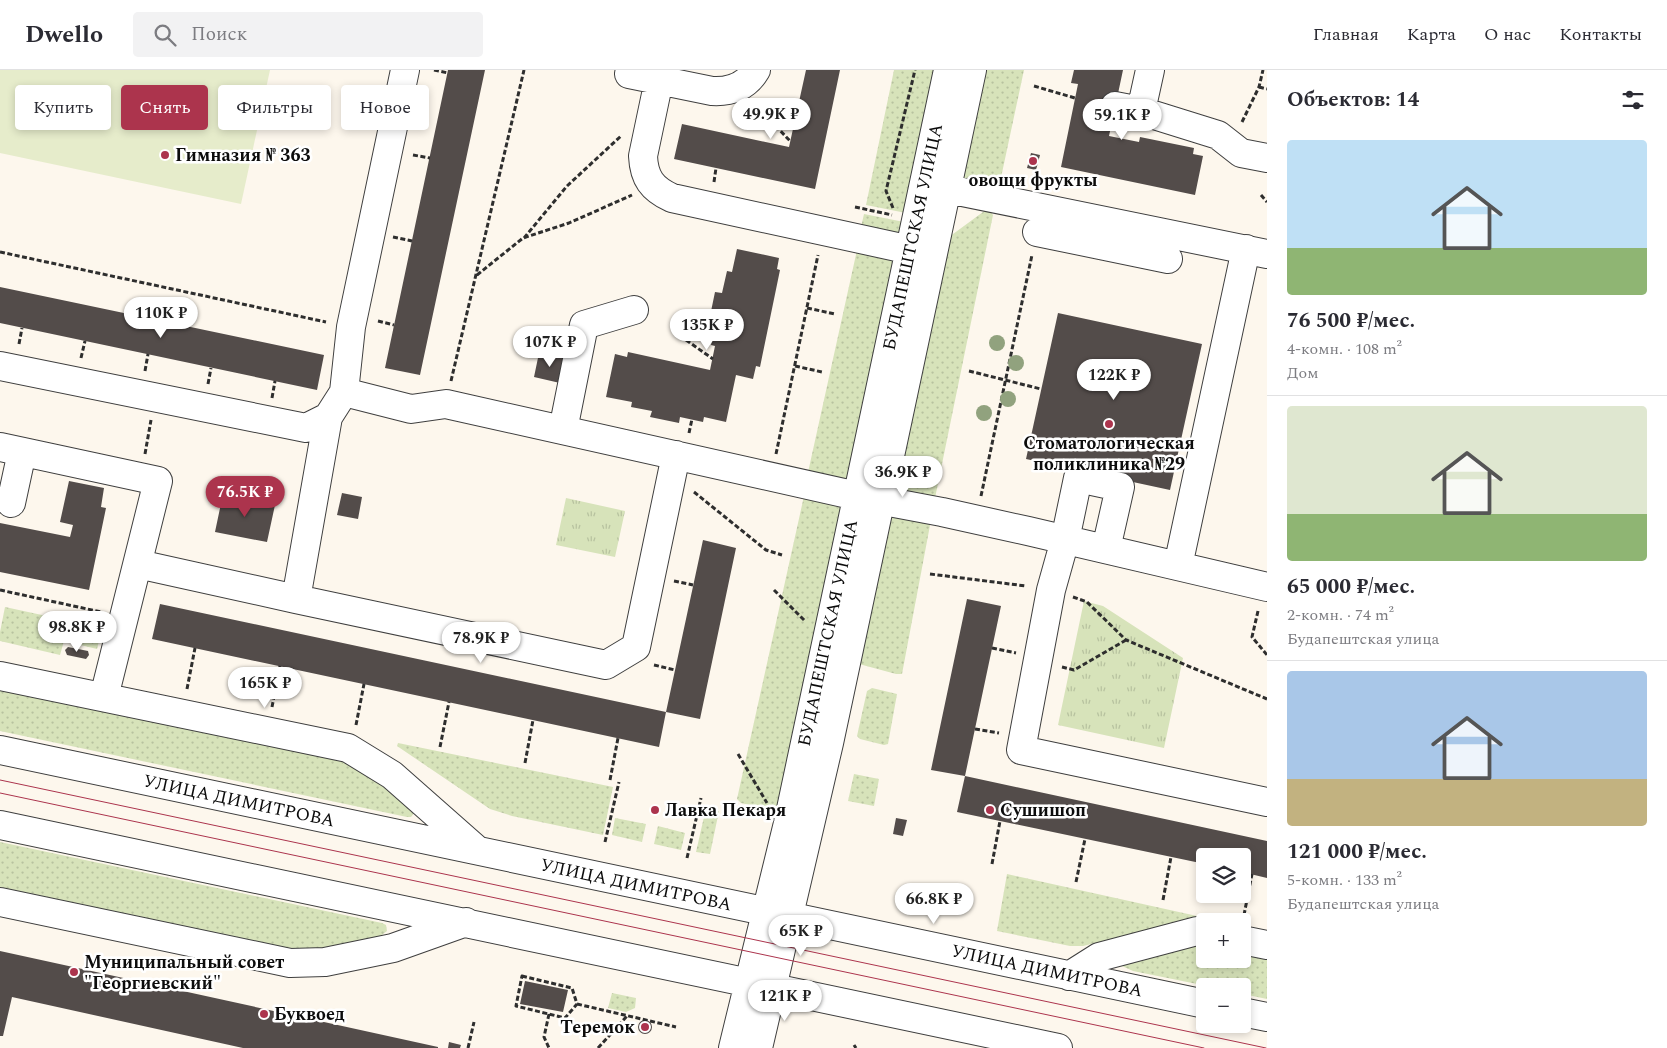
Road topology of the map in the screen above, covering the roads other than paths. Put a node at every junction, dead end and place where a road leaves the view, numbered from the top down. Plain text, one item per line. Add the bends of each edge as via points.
1 (405, 70) edge
2 (948, 70) edge
3 (972, 70) edge
4 (1150, 70) edge
5 (629, 74) dead end
6 (675, 78) edge
7 (748, 78) edge
8 (1254, 155) edge
9 (936, 186) junction
10 (1037, 232) road end
11 (1107, 234) junction
12 (922, 252) junction
13 (1256, 252) edge
14 (1168, 259) dead end
15 (634, 310) dead end
16 (0, 366) edge
17 (344, 392) junction
18 (328, 417) junction
19 (563, 430) junction
20 (11, 450) edge
21 (674, 465) junction
22 (869, 499) junction
23 (11, 503) dead end
24 (1065, 540) junction
25 (1106, 549) junction
26 (138, 564) junction
27 (1178, 566) junction
28 (1265, 586) edge
29 (296, 599) junction
30 (0, 676) edge
31 (104, 698) junction
32 (0, 750) edge
33 (1267, 802) edge
34 (0, 825) edge
35 (478, 851) junction
36 (0, 902) edge
37 (778, 914) junction
38 (466, 922) junction
39 (1196, 931) edge
40 (1251, 935) edge
41 (1267, 946) edge
42 (1069, 976) junction
43 (760, 985) junction
44 (1196, 1002) edge
45 (1251, 1014) edge
46 (1267, 1018) edge
47 (1052, 1047) edge
48 (733, 1048) edge
49 (758, 1048) edge

1 - 17 street via 351,327
2 - 9 street, БУДАПЕШТСКАЯ УЛИЦА
3 - 9 street, БУДАПЕШТСКАЯ УЛИЦА
4 - 8 street via 1128,108 1218,135
5 - 6 street
6 - 7 street via 723,92
6 - 12 street via 653,109 643,156 646,176 661,193
9 - 11 street
9 - 12 street, БУДАПЕШТСКАЯ УЛИЦА
10 - 11 street
11 - 13 street
11 - 14 street
12 - 22 street, БУДАПЕШТСКАЯ УЛИЦА
13 - 27 street
15 - 19 street via 584,325
16 - 18 street via 306,428
17 - 18 street
17 - 19 street via 411,409 446,404
18 - 29 street
19 - 21 street
20 - 23 street
20 - 26 street via 158,481
21 - 22 street via 771,477
21 - 29 street via 636,647 606,665
22 - 24 street
22 - 37 street, БУДАПЕШТСКАЯ УЛИЦА via 829,743
24 - 25 street
24 - 25 street via 1078,478 1120,487
24 - 33 street via 1021,750
25 - 27 street
26 - 29 street
26 - 31 street
27 - 28 street
30 - 31 street, УЛИЦА ДИМИТРОВА
31 - 35 street, УЛИЦА ДИМИТРОВА via 348,748 392,775
32 - 35 street, УЛИЦА ДИМИТРОВА
34 - 38 street
35 - 37 street, УЛИЦА ДИМИТРОВА
36 - 38 street via 290,963 325,962 393,948
37 - 42 street, УЛИЦА ДИМИТРОВА
37 - 43 street, БУДАПЕШТСКАЯ УЛИЦА
38 - 43 street
39 - 42 street via 1099,957
40 - 41 street
42 - 44 street, УЛИЦА ДИМИТРОВА
43 - 47 street
43 - 48 street, БУДАПЕШТСКАЯ УЛИЦА
43 - 49 street, БУДАПЕШТСКАЯ УЛИЦА
45 - 46 street

